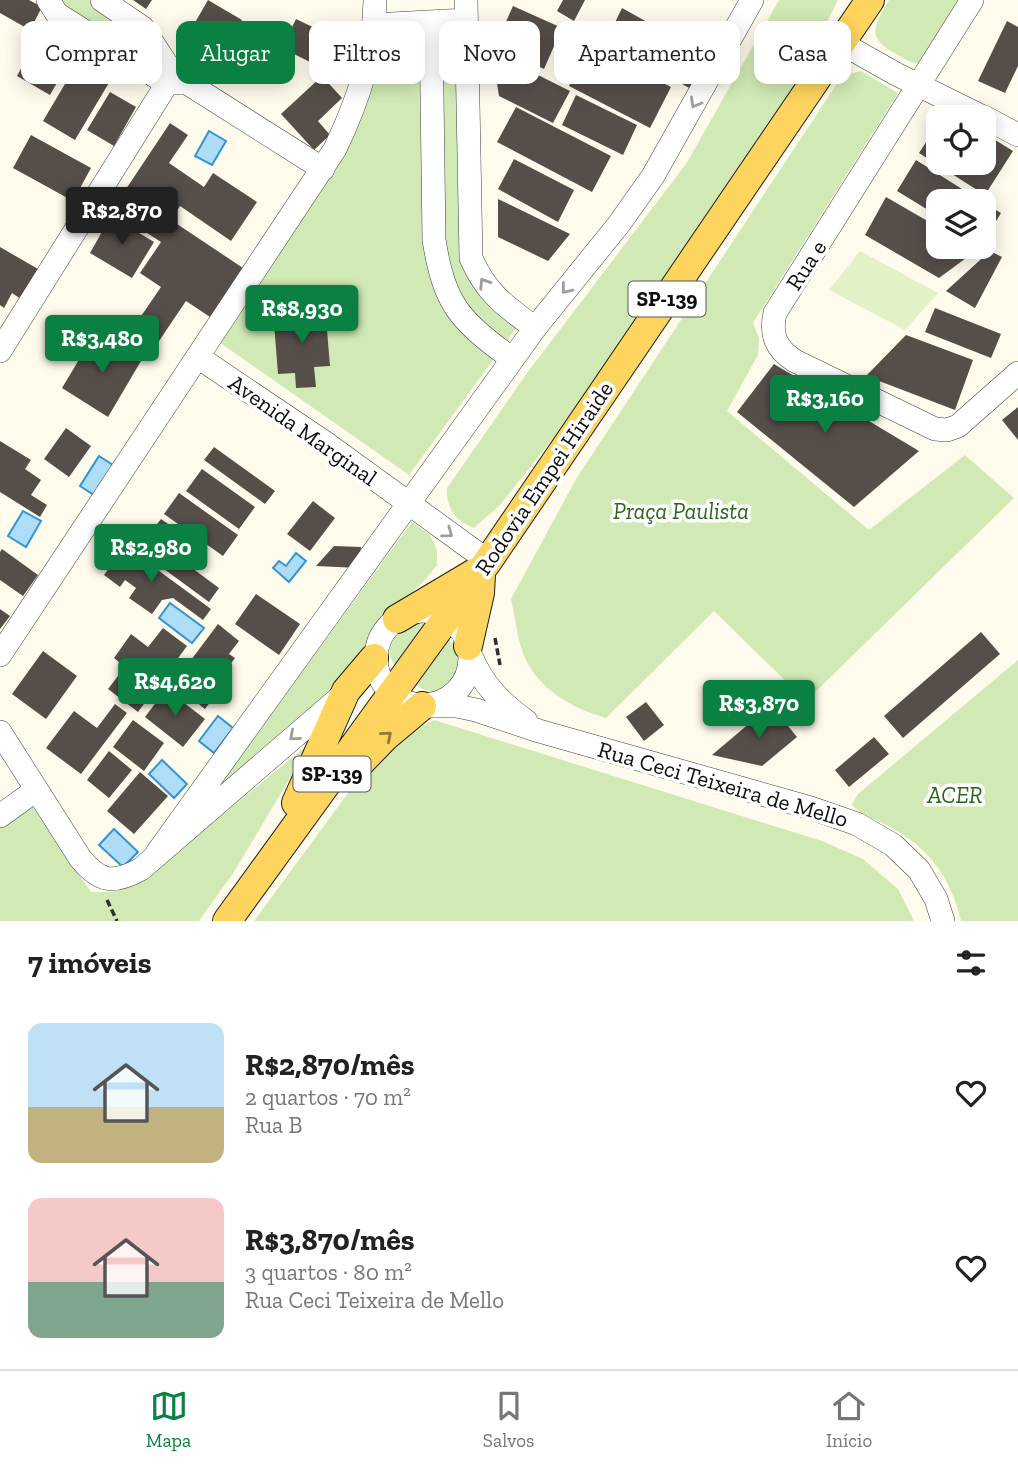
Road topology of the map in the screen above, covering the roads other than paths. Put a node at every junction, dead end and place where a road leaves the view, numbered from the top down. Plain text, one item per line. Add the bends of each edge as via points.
1 (48, 0) edge
2 (102, 0) edge
3 (375, 0) edge
4 (752, 0) edge
5 (860, 0) edge
6 (870, 0) edge
7 (972, 0) edge
8 (466, 10) edge
9 (374, 21) edge
10 (425, 22) edge
11 (430, 22) junction
12 (851, 22) edge
13 (851, 28) edge
14 (851, 38) edge
15 (175, 80) junction
16 (362, 84) edge
17 (813, 84) edge
18 (920, 86) junction
19 (959, 105) edge
20 (996, 124) edge
21 (1018, 135) edge
22 (323, 169) junction
23 (535, 328) junction
24 (0, 351) edge
25 (198, 357) junction
26 (512, 359) junction
27 (1018, 373) edge
28 (408, 504) junction
29 (485, 565) junction
30 (397, 619) junction
31 (447, 619) junction
32 (470, 651) junction
33 (0, 655) edge
34 (374, 659) junction
35 (346, 691) junction
36 (391, 692) junction
37 (426, 706) junction
38 (539, 731) junction
39 (0, 732) edge
40 (33, 785) junction
41 (0, 795) edge
42 (0, 816) edge
43 (157, 853) junction
44 (272, 857) junction
45 (227, 921) edge
46 (943, 921) edge

1 - 15 street via 57,13
2 - 15 street via 143,28
3 - 9 street
4 -> 23 street via 653,176
5 - 12 main road, Rodovia Empei Hiraide / SP-139
6 - 13 main road, Rodovia Empei Hiraide / SP-139
7 - 18 street, Rua e
8 - 11 street
23 -> 8 street via 489,291 471,258
10 - 11 street
11 - 26 street via 439,268 446,291 471,328
14 - 18 street
15 - 22 street
15 - 24 street
16 - 22 street
17 - 29 main road, Rodovia Empei Hiraide / SP-139
18 - 19 street
18 - 27 street, Rua e via 775,313 777,346 795,361 935,429 958,426
20 - 21 street
22 - 25 street
23 - 26 street
25 - 28 street, Avenida Marginal
25 - 33 street
26 - 28 street
28 -> 29 street, Avenida Marginal
28 - 43 street
29 - 30 main road
29 - 31 main road, Rodovia Empei Hiraide / SP-139
29 - 32 main road
30 - 31 street via 427,610
30 - 34 street via 381,636
31 - 32 street, Rua Ceci Teixeira de Mello via 465,637
31 - 36 main road, Rodovia Empei Hiraide / SP-139
32 - 37 street via 460,687
32 - 38 street, Rua Ceci Teixeira de Mello via 481,678 496,697
34 - 35 main road
34 - 36 street
35 -> 43 street
35 - 44 main road
36 - 37 street via 403,701
36 - 44 main road, Rodovia Empei Hiraide / SP-139
37 - 38 street, Rua Ceci Teixeira de Mello via 476,710
44 -> 37 main road via 370,751
38 - 46 street, Rua Ceci Teixeira de Mello via 858,824 893,845 919,870
39 - 40 street
40 - 41 street
40 - 42 street
40 - 43 street via 80,858 101,877 117,880 128,876
44 - 45 main road, Rodovia Empei Hiraide / SP-139

